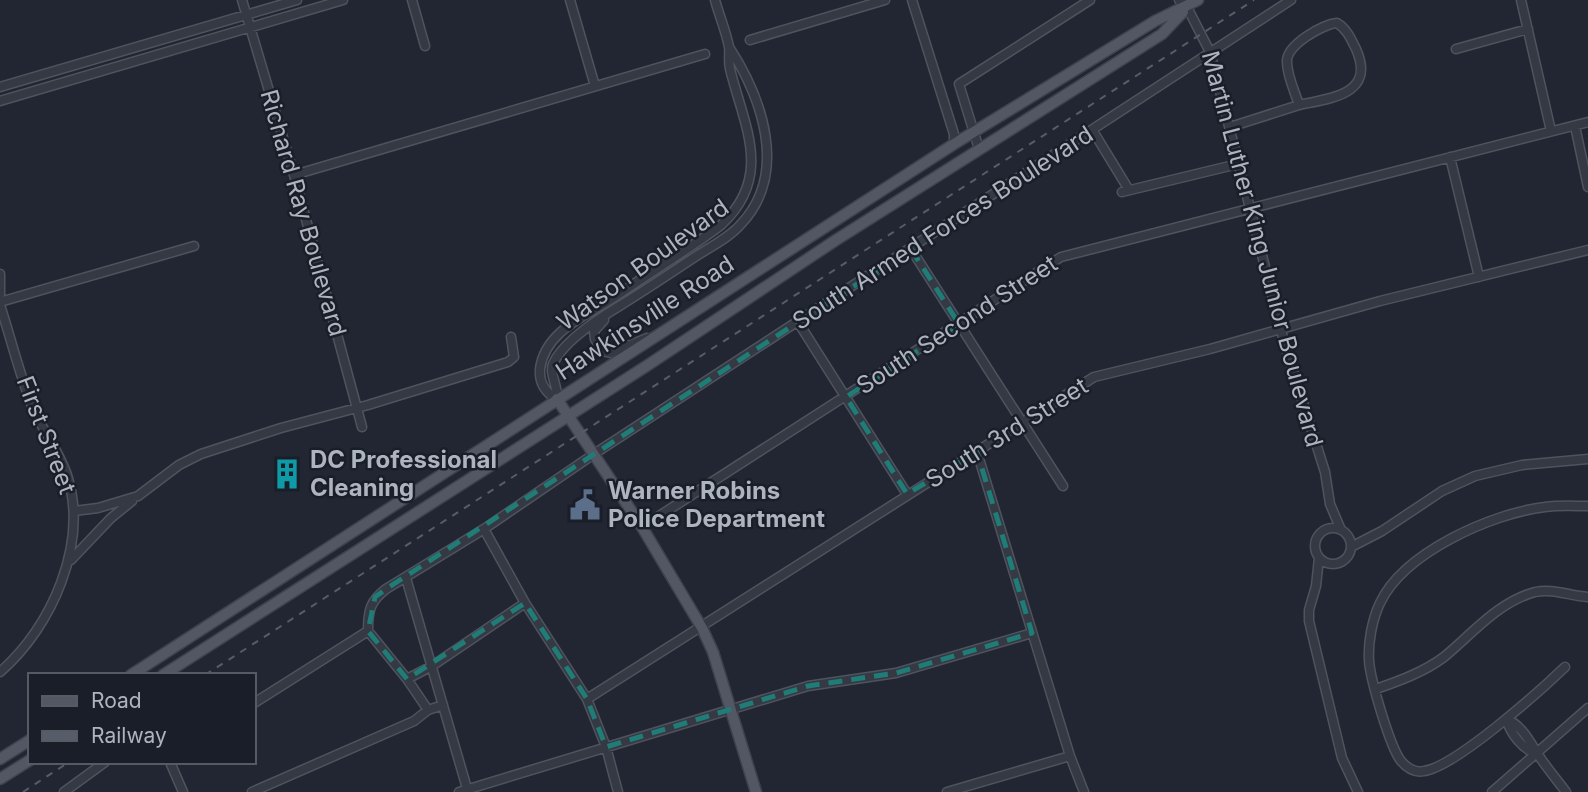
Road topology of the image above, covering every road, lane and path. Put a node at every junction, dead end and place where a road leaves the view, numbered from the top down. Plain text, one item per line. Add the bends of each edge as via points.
1 (242, 0) edge
2 (297, 0) edge
3 (412, 0) edge
4 (570, 0) edge
5 (715, 0) edge
6 (885, 0) edge
7 (912, 0) edge
8 (1090, 0) edge
9 (1198, 0) edge
10 (1292, 0) edge
11 (1521, 0) edge
12 (336, 1) edge
13 (1184, 2) edge
14 (246, 15) junction
15 (250, 28) junction
16 (1528, 29) junction
17 (750, 40) dead end
18 (425, 46) dead end
19 (729, 47) junction
20 (1456, 49) dead end
21 (1210, 52) junction
22 (705, 54) dead end
23 (595, 86) junction
24 (0, 87) edge
25 (0, 101) edge
26 (1299, 105) junction
27 (1588, 122) edge
28 (1575, 126) junction
29 (1230, 127) junction
30 (1093, 131) junction
31 (1550, 131) junction
32 (974, 132) junction
33 (954, 144) junction
34 (979, 149) junction
35 (1450, 157) junction
36 (1238, 164) junction
37 (294, 175) junction
38 (1588, 187) edge
39 (1251, 209) junction
40 (194, 246) dead end
41 (911, 249) junction
42 (1588, 250) edge
43 (0, 274) edge
44 (1479, 277) junction
45 (0, 294) edge
46 (0, 304) edge
47 (622, 304) junction
48 (798, 322) junction
49 (959, 324) junction
50 (672, 325) junction
51 (1282, 329) junction
52 (511, 337) dead end
53 (846, 397) junction
54 (557, 399) junction
55 (357, 408) junction
56 (568, 416) junction
57 (1023, 422) junction
58 (362, 427) dead end
59 (977, 452) junction
60 (594, 454) junction
61 (1588, 459) edge
62 (1063, 486) dead end
63 (907, 494) junction
64 (138, 496) junction
65 (1330, 504) junction
66 (1588, 506) edge
67 (74, 510) junction
68 (642, 527) junction
69 (484, 529) junction
70 (1325, 530) junction
71 (1345, 534) junction
72 (1374, 534) junction
73 (1350, 547) junction
74 (1320, 558) junction
75 (1331, 564) junction
76 (68, 565) junction
77 (406, 578) junction
78 (1316, 586) junction
79 (1588, 597) edge
80 (525, 603) junction
81 (702, 628) junction
82 (368, 631) junction
83 (1032, 633) junction
84 (432, 666) junction
85 (1565, 667) dead end
86 (0, 672) edge
87 (134, 673) edge
88 (166, 673) edge
89 (407, 679) junction
90 (1376, 689) junction
91 (587, 699) junction
92 (256, 701) edge
93 (443, 705) junction
94 (1588, 708) edge
95 (428, 710) junction
96 (731, 711) junction
97 (1506, 719) junction
98 (28, 741) edge
99 (606, 747) junction
100 (1537, 754) junction
101 (1070, 756) junction
102 (0, 759) edge
103 (28, 761) edge
104 (102, 764) edge
105 (171, 764) edge
106 (0, 779) edge
107 (465, 791) edge
108 (64, 792) edge
109 (183, 792) edge
110 (252, 792) edge
111 (618, 792) edge
112 (755, 792) edge
113 (947, 792) edge
114 (1084, 792) edge
115 (1358, 792) edge
116 (1492, 792) edge
117 (1566, 792) edge

1 - 14 street, Richard Ray Boulevard
2 - 14 street
3 - 18 street
4 - 23 street
5 - 19 street, Watson Boulevard
6 - 17 street
7 - 33 street
8 - 32 street via 959,84
9 - 13 main road, Hawkinsville Road
10 - 21 street, South Armed Forces Boulevard
11 - 16 street
12 - 15 street
13 - 21 street, Martin Luther King Junior Boulevard
13 - 32 main road, Hawkinsville Road
13 - 34 main road, Hawkinsville Road via 1161,34
14 - 15 street, Richard Ray Boulevard
14 - 24 street
15 - 25 street
15 - 37 street, Richard Ray Boulevard
16 - 20 street
16 - 31 street
19 - 47 street, Watson Boulevard via 766,132 769,165 759,200 741,225
19 - 54 street, Watson Boulevard via 729,66 749,135 751,166 741,200 733,214 706,236 583,315 550,345 540,373 548,394
21 - 29 street, Martin Luther King Junior Boulevard
21 - 30 street, South Armed Forces Boulevard
22 - 23 street
23 - 37 street
26 - 26 street via 1340,95 1359,82 1358,54 1337,23 1327,24 1290,51 1286,60
26 - 29 street
27 - 28 street, South Second Street
28 - 31 street, South Second Street
28 - 38 street
29 - 36 street, Martin Luther King Junior Boulevard
30 - 36 street via 1126,191
30 - 41 street, South Armed Forces Boulevard
31 - 35 street, South Second Street
32 - 33 main road, Hawkinsville Road
32 - 34 street
33 - 50 main road, Hawkinsville Road
34 - 56 main road, Hawkinsville Road
35 - 39 street, South Second Street
35 - 44 street
36 - 39 street, Martin Luther King Junior Boulevard
37 - 55 street, Richard Ray Boulevard
39 - 49 street, South Second Street via 1061,257
39 - 51 street, Martin Luther King Junior Boulevard
40 - 46 street
41 - 48 street, South Armed Forces Boulevard
41 - 49 street
42 - 44 street, South 3rd Street
43 - 45 street
44 - 51 street, South 3rd Street
46 - 67 street, First Street via 29,398 66,473
47 - 50 street via 594,331 602,351 617,351
47 - 54 street, Watson Boulevard via 584,331 555,360 551,368
48 - 53 street
48 - 60 street, South Armed Forces Boulevard
49 - 53 street, South Second Street
49 - 57 street
50 - 54 main road, Hawkinsville Road
51 - 57 street, South 3rd Street via 1094,377
51 - 65 street, Martin Luther King Junior Boulevard via 1325,472
52 - 55 street via 514,357 508,362
53 - 63 street
53 - 68 street, South Second Street
54 - 56 main road, Watson Boulevard
54 - 87 main road, Hawkinsville Road
55 - 58 street, Richard Ray Boulevard
55 - 64 street via 189,458
56 - 60 main road, Watson Boulevard
56 - 88 main road, Hawkinsville Road
57 - 59 street, South 3rd Street
57 - 62 street
59 - 63 street, South 3rd Street
59 - 83 street
60 - 68 main road, Watson Boulevard
60 - 69 street, South Armed Forces Boulevard
61 - 72 street via 1521,465 1475,476
63 - 81 street, South 3rd Street
64 - 67 street
64 - 76 street
65 - 70 street, Martin Luther King Junior Boulevard
65 - 71 street, Martin Luther King Junior Boulevard
66 - 90 street via 1546,506 1492,520 1466,530 1420,559 1395,582 1374,619 1369,662
67 - 76 street, First Street
68 - 81 main road, Watson Boulevard
69 - 77 street, South Armed Forces Boulevard
69 - 80 street
70 - 71 street
70 - 74 street via 1315,543
71 - 72 street
71 - 73 street
72 - 73 street
73 - 75 street via 1346,558
74 - 75 street
74 - 78 street
75 - 78 street
76 - 86 street, First Street via 33,638
77 - 82 street, South Armed Forces Boulevard via 375,597
77 - 84 street
78 - 115 street via 1309,621 1342,758
79 - 90 street via 1560,591 1517,599 1442,659
80 - 84 street
80 - 91 street
81 - 91 street, South 3rd Street
81 - 96 main road, Watson Boulevard
82 - 89 street
82 - 92 street
83 - 96 street via 896,673 808,686
83 - 101 street
84 - 89 street
84 - 93 street
85 - 97 street
89 - 95 street
90 - 97 street via 1394,750 1407,767 1417,771 1437,767
91 - 99 street
93 - 95 street
93 - 107 street
94 - 100 street
95 - 110 street via 414,721
96 - 99 street
96 - 112 main road, Watson Boulevard
97 - 100 street via 1514,722
98 - 102 main road
99 - 107 street
99 - 111 street
100 - 116 street
100 - 117 street
101 - 113 street
101 - 114 street
103 - 106 main road
104 - 108 street
105 - 109 street

